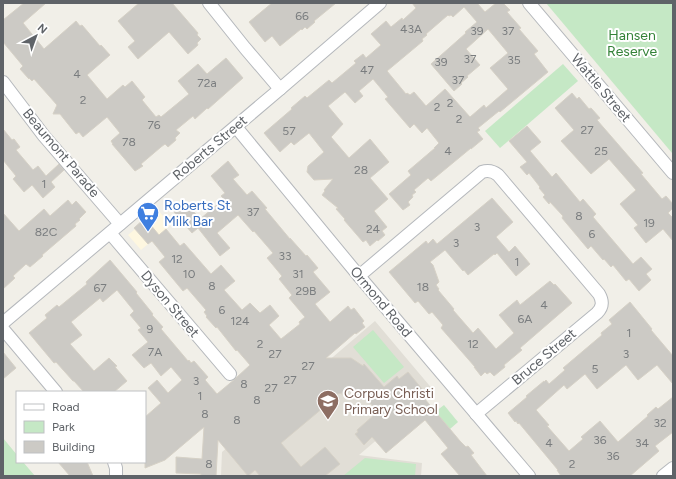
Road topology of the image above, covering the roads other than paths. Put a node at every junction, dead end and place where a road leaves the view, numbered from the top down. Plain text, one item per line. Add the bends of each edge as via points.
1 (210, 3) edge
2 (380, 3) edge
3 (529, 3) edge
4 (3, 82) edge
5 (280, 89) junction
6 (236, 127) junction
7 (673, 173) edge
8 (120, 224) junction
9 (110, 233) junction
10 (359, 276) junction
11 (3, 324) edge
12 (3, 329) edge
13 (230, 374) dead end
14 (55, 391) edge
15 (476, 414) junction
16 (114, 463) edge
17 (673, 468) edge
18 (116, 476) edge
19 (529, 476) edge
20 (664, 476) edge

1 - 5 street
2 - 5 street, Roberts Street
3 - 7 street, Wattle Street
4 - 8 street, Beaumont Parade via 44,136
5 - 6 street, Roberts Street
6 - 8 street, Roberts Street
6 - 10 street, Ormond Road
8 - 9 street, Roberts Street
9 - 11 street, Roberts Street
9 - 13 street, Dyson Street
10 - 15 street, Ormond Road
10 - 15 street, Bruce Street via 482,172 491,171 498,175 599,294 602,303 597,313
12 - 14 street
15 - 19 street, Ormond Road
16 - 18 street
17 - 20 street

